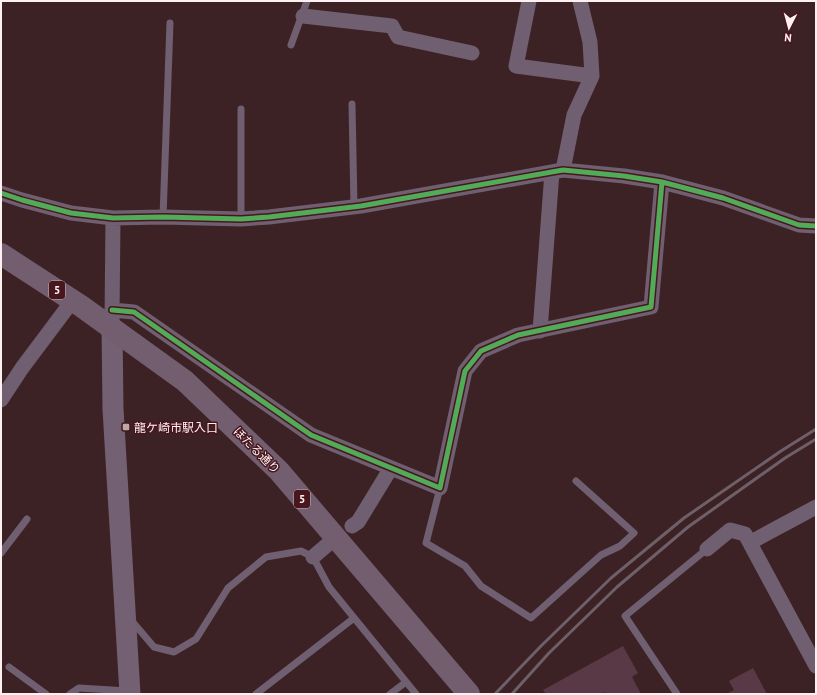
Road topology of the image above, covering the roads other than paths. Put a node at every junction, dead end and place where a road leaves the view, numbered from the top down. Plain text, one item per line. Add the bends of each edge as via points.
1 (307, 1) edge
2 (529, 1) edge
3 (580, 1) edge
4 (303, 16) junction
5 (170, 23) dead end
6 (291, 45) dead end
7 (472, 53) dead end
8 (592, 76) junction
9 (352, 104) dead end
10 (241, 109) dead end
11 (558, 171) junction
12 (662, 182) junction
13 (1, 193) edge
14 (354, 207) junction
15 (163, 217) junction
16 (113, 218) junction
17 (241, 219) junction
18 (816, 226) edge
19 (1, 254) edge
20 (73, 300) junction
21 (112, 318) junction
22 (540, 331) junction
23 (1, 400) edge
24 (391, 468) junction
25 (576, 481) dead end
26 (440, 488) junction
27 (816, 508) edge
28 (27, 519) dead end
29 (352, 526) dead end
30 (751, 542) junction
31 (328, 545) dead end
32 (707, 549) joint
33 (1, 553) edge
34 (313, 557) junction
35 (126, 614) junction
36 (354, 618) junction
37 (9, 666) dead end
38 (816, 666) edge
39 (406, 682) junction
40 (130, 693) edge
41 (46, 694) edge
42 (70, 694) edge
43 (256, 694) edge
44 (390, 694) edge
45 (416, 694) edge
46 (470, 694) edge
47 (677, 694) edge

1 - 4 lane
2 - 8 street via 516,66
3 - 8 street via 590,42
4 - 6 lane
4 - 7 street via 392,26 398,37
5 - 15 lane
8 - 11 street via 574,115
9 - 14 lane
10 - 17 lane
11 - 12 street
11 - 14 street
11 - 22 street
12 - 18 street via 723,198 798,225
12 - 22 street via 651,307
13 - 16 street via 71,213
14 - 17 street
15 - 16 street
15 - 17 street
16 - 21 street
19 - 20 main road, ほたる通り / 5
20 - 21 main road, ほたる通り / 5
20 - 23 street
21 - 24 street via 134,312 311,435
21 - 35 street via 113,403
21 - 46 main road, ほたる通り / 5 via 185,381 279,471
22 - 26 street via 518,335 481,351 465,371
24 - 26 street
24 - 29 street via 358,522
25 - 26 lane via 634,533 620,546 601,555 531,618 481,586 465,566 426,543
27 - 30 street
28 - 33 lane
30 - 32 street via 745,534 730,530
30 - 38 street
31 - 34 street
32 - 47 lane via 625,616
34 - 35 lane via 301,551 266,557 228,588 196,639 174,652 154,647
34 - 36 lane via 329,587
35 - 40 street
36 - 39 lane
36 - 43 lane
37 - 41 lane
39 - 44 lane
39 - 45 lane
40 - 42 lane via 79,688

